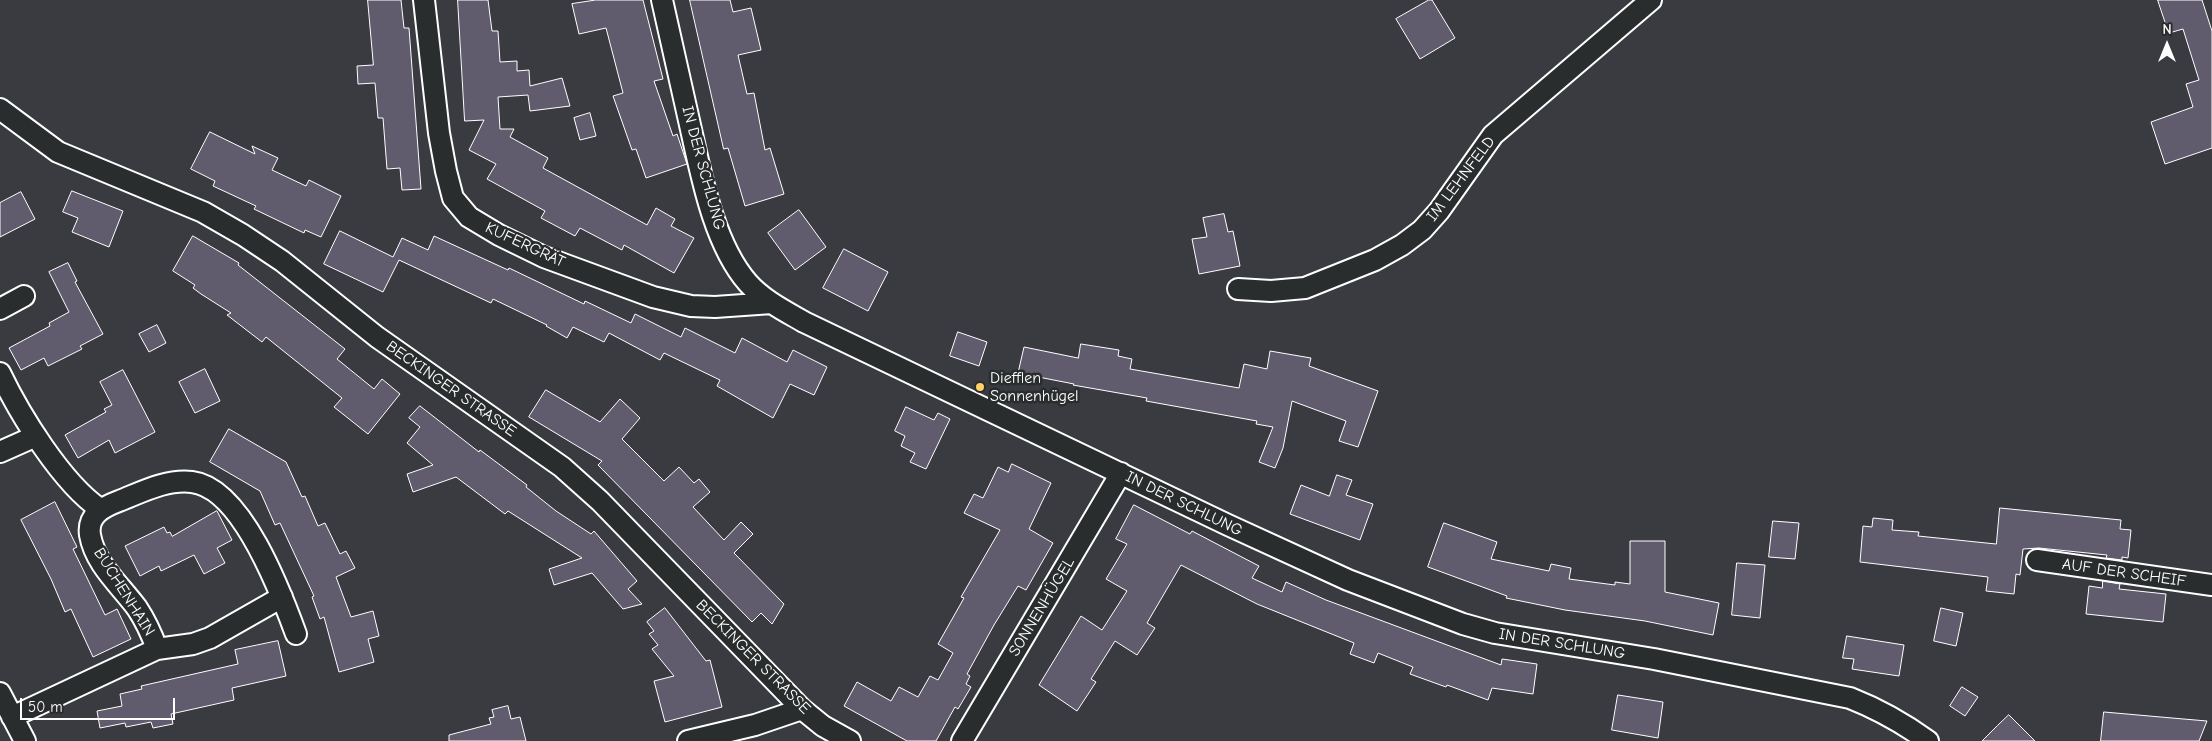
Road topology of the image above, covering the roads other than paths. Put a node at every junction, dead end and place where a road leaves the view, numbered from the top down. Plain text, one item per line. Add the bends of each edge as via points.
1 (424, 0) edge
2 (662, 0) edge
3 (1651, 0) edge
4 (0, 109) edge
5 (1238, 289) dead end
6 (24, 296) dead end
7 (772, 302) junction
8 (0, 309) edge
9 (0, 372) edge
10 (36, 436) junction
11 (0, 452) edge
12 (1121, 473) junction
13 (100, 509) junction
14 (2036, 560) dead end
15 (2212, 585) edge
16 (282, 597) junction
17 (296, 634) dead end
18 (157, 649) junction
19 (0, 694) edge
20 (802, 709) junction
21 (12, 717) junction
22 (25, 741) edge
23 (688, 741) edge
24 (850, 741) edge
25 (962, 741) edge
26 (1928, 741) edge

1 - 7 street, KUFERGRÄT via 446,171 453,198 469,217 544,257 653,297 691,306
2 - 7 street, IN DER SCHLUNG via 694,144 719,230 748,284
3 - 5 street, IM LEHNFELD via 1493,135 1439,212 1402,245 1375,260 1305,288
4 - 20 street, BECKINGER STRASSE via 58,152 203,212 243,234 377,337 562,467 600,501
6 - 8 street
7 - 12 street, IN DER SCHLUNG via 804,322
9 - 10 street
10 - 11 street
10 - 13 street via 74,487
12 - 25 street, SONNENHÜGEL
12 - 26 street, IN DER SCHLUNG via 1348,580 1463,624 1494,633 1654,659 1850,698 1876,708
13 - 16 street via 157,486 176,482 194,482 210,489 240,518 264,557
13 - 18 street, BUCHENHAIN via 92,518 91,537 102,563 137,608
14 - 15 street, AUF DER SCHEIF
16 - 17 street
16 - 18 street, BUCHENHAIN via 210,638
18 - 21 street, BUCHENHAIN
19 - 21 street
20 - 23 street via 755,725
20 - 24 street, BECKINGER STRASSE
21 - 22 street

